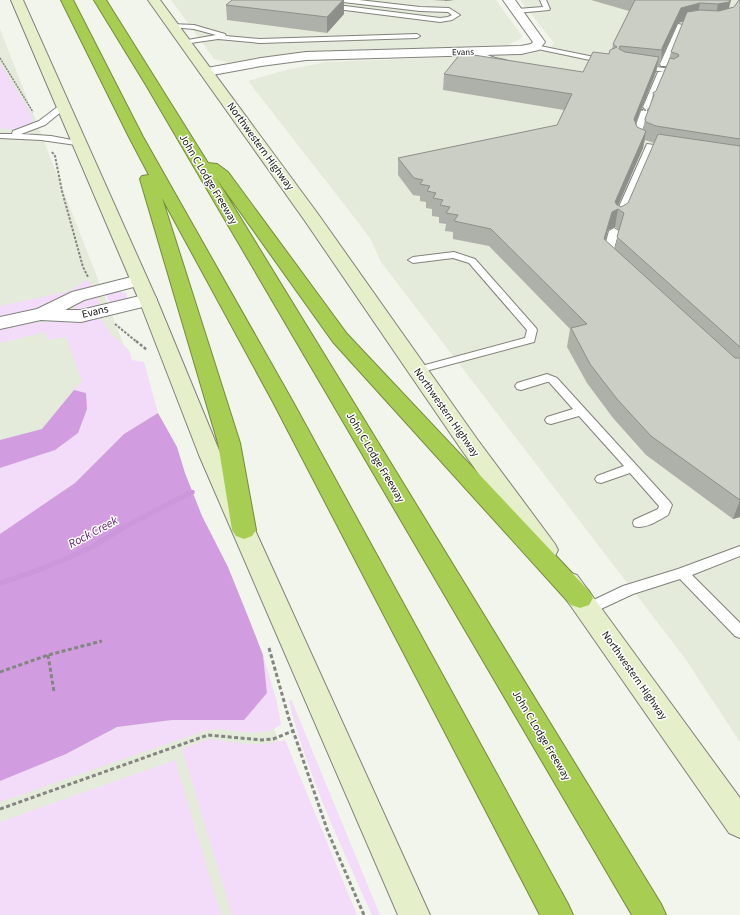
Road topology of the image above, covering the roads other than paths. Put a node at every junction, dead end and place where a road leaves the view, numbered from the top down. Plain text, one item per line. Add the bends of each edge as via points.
1 (17, 0) edge
2 (67, 0) edge
3 (100, 0) edge
4 (154, 0) edge
5 (343, 0) edge
6 (509, 0) edge
7 (543, 0) edge
8 (319, 4) edge
9 (517, 11) junction
10 (680, 25) edge
11 (178, 34) junction
12 (418, 36) dead end
13 (230, 38) junction
14 (535, 47) junction
15 (474, 52) junction
16 (333, 56) junction
17 (508, 62) edge
18 (610, 62) edge
19 (664, 64) edge
20 (636, 66) edge
21 (670, 71) edge
22 (660, 74) edge
23 (250, 77) dead end
24 (219, 81) junction
25 (63, 107) junction
26 (4, 136) edge
27 (136, 137) junction
28 (80, 144) junction
29 (650, 146) junction
30 (680, 150) edge
31 (193, 153) junction
32 (618, 220) edge
33 (614, 231) edge
34 (413, 260) dead end
35 (618, 267) edge
36 (138, 280) junction
37 (148, 300) junction
38 (41, 314) junction
39 (0, 324) edge
40 (418, 370) junction
41 (521, 386) dead end
42 (580, 411) junction
43 (551, 420) dead end
44 (632, 468) junction
45 (601, 479) dead end
46 (639, 523) dead end
47 (244, 530) junction
48 (740, 551) edge
49 (682, 573) junction
50 (584, 604) junction
51 (740, 632) edge
52 (740, 823) edge
53 (414, 915) edge
54 (557, 915) edge
55 (650, 915) edge

1 - 25 main road
2 - 27 highway
3 - 31 highway, John C Lodge Freeway
4 - 11 main road, Northwestern Highway
5 - 8 lane via 449,10 457,15 440,20
6 - 9 street
7 - 9 lane via 547,9
9 - 14 street via 539,42
10 - 19 lane
11 - 13 lane
11 - 13 lane via 194,26
11 - 24 main road, Northwestern Highway
12 - 13 lane via 260,41
14 - 15 street, Evans
14 - 18 lane
15 - 16 street, Evans
15 - 17 lane via 494,60
16 - 23 street, Evans
16 - 24 street, Evans via 293,58
20 - 21 lane
22 - 29 lane via 649,110 636,136 638,141
24 - 40 main road, Northwestern Highway
25 - 26 lane via 37,125
25 - 28 main road
26 - 28 lane via 38,136
27 - 47 highway via 229,443
27 - 54 highway via 286,408
28 - 36 main road
29 - 30 lane
29 - 32 lane
31 - 50 highway via 223,175 340,338
31 - 55 highway, John C Lodge Freeway
33 - 35 lane via 607,256
34 - 40 lane via 454,255 472,261 532,330 530,340
36 - 37 main road
36 - 38 street, Evans via 78,296
37 - 38 street, Evans via 81,316
37 - 47 main road via 210,455
38 - 39 street, Evans
40 - 50 main road, Northwestern Highway
41 - 42 lane via 547,378 553,380
42 - 43 lane
42 - 44 lane
44 - 45 lane
44 - 46 lane via 666,505 664,512
47 - 53 main road
48 - 49 lane
49 - 50 lane
49 - 51 lane
50 - 52 main road, Northwestern Highway

